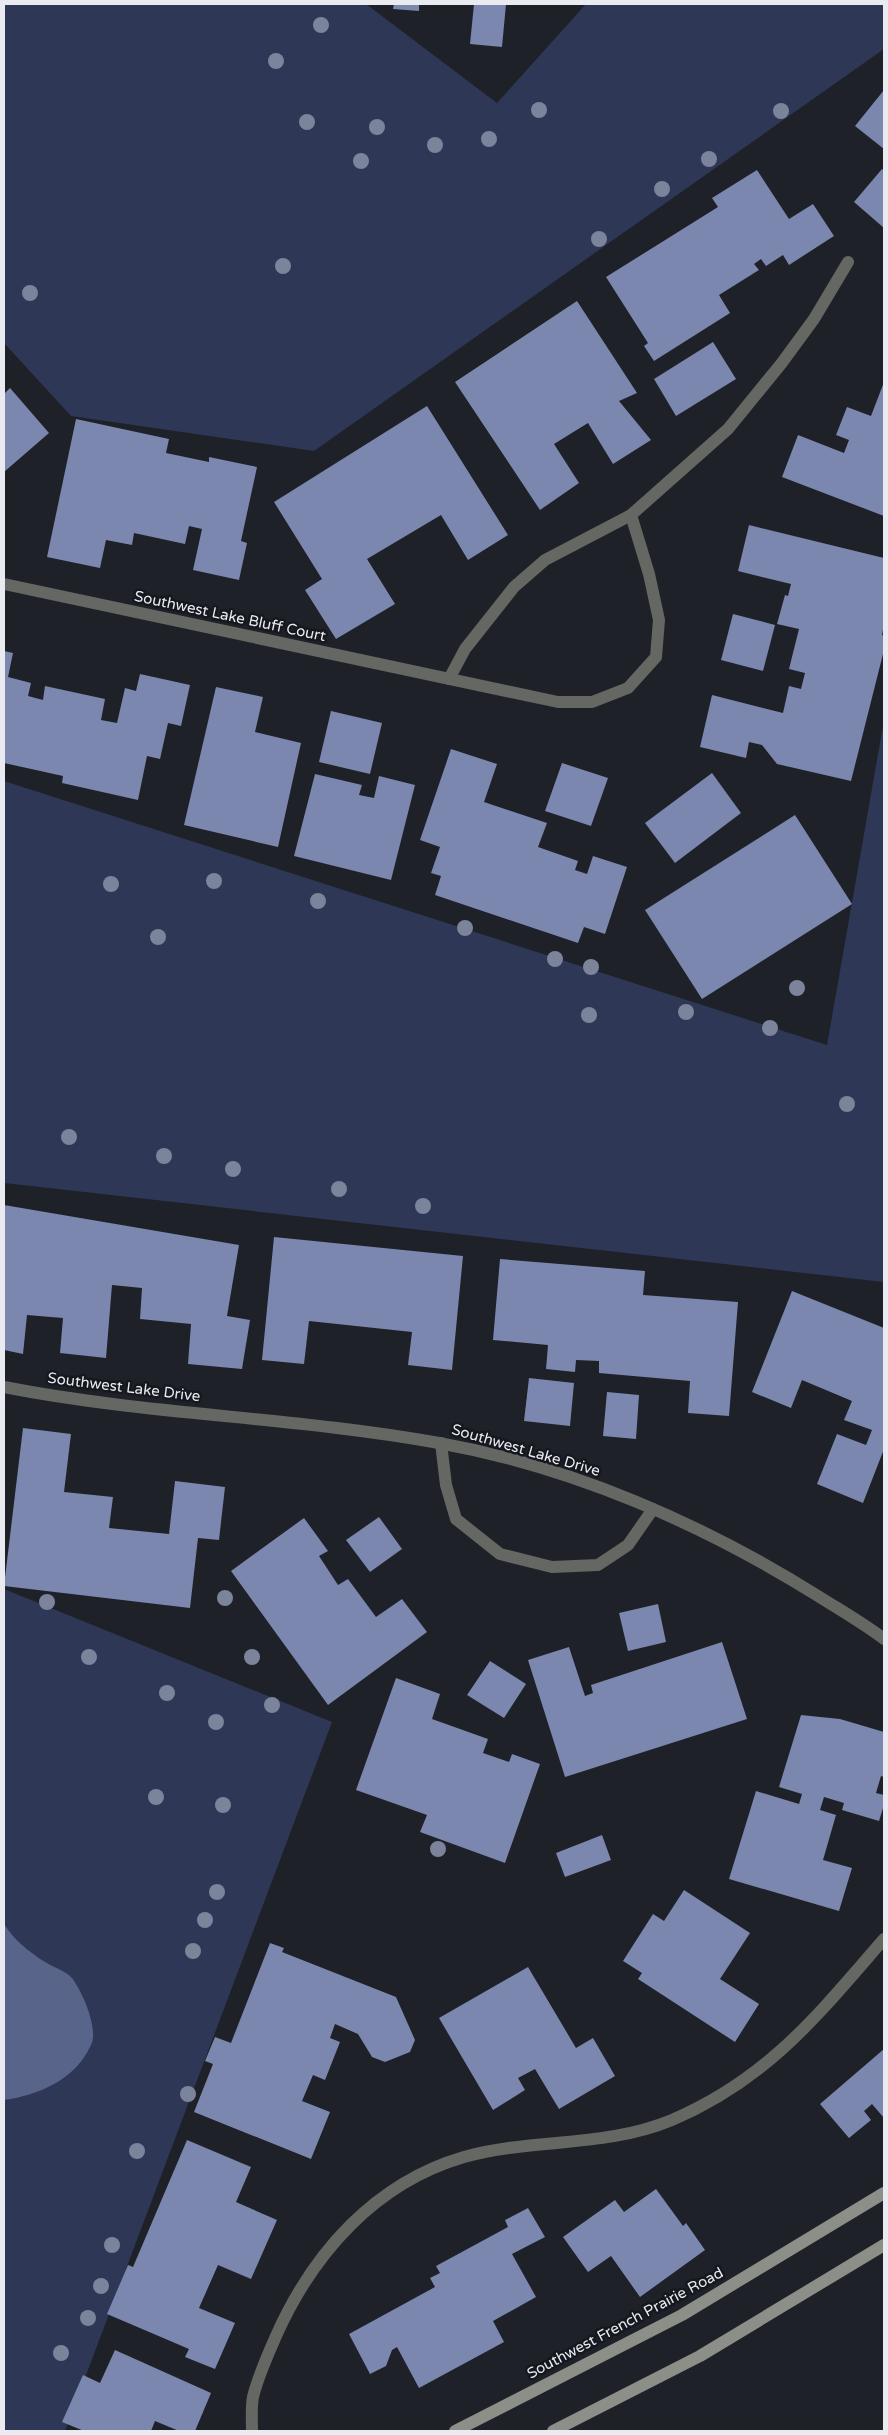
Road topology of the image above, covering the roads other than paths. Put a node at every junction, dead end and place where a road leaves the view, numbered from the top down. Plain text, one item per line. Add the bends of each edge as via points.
1 (848, 262) dead end
2 (631, 514) junction
3 (4, 584) edge
4 (449, 679) junction
5 (4, 1387) edge
6 (441, 1443) junction
7 (653, 1509) junction
8 (884, 1639) edge
9 (884, 1939) edge
10 (884, 2193) edge
11 (884, 2245) edge
12 (252, 2431) edge
13 (455, 2431) edge
14 (552, 2431) edge

1 - 2 street via 814,319 728,429
2 - 4 street via 545,560 514,588 466,649
2 - 4 street, Southwest Lake Bluff Court via 659,620 656,657 628,688 592,702 558,702
3 - 4 street, Southwest Lake Bluff Court
5 - 6 street, Southwest Lake Drive
6 - 7 street, Southwest Lake Drive via 503,1457 595,1486
6 - 7 street via 446,1485 456,1518 500,1554 552,1567 598,1565 628,1545
7 - 8 street, Southwest Lake Drive via 766,1563
9 - 12 street via 803,2032 740,2084 705,2104 670,2120 600,2140 499,2150 464,2157 428,2170 361,2213 331,2244 305,2280 284,2318 253,2398
10 - 13 street, Southwest French Prairie Road via 682,2315
11 - 14 street via 700,2356

